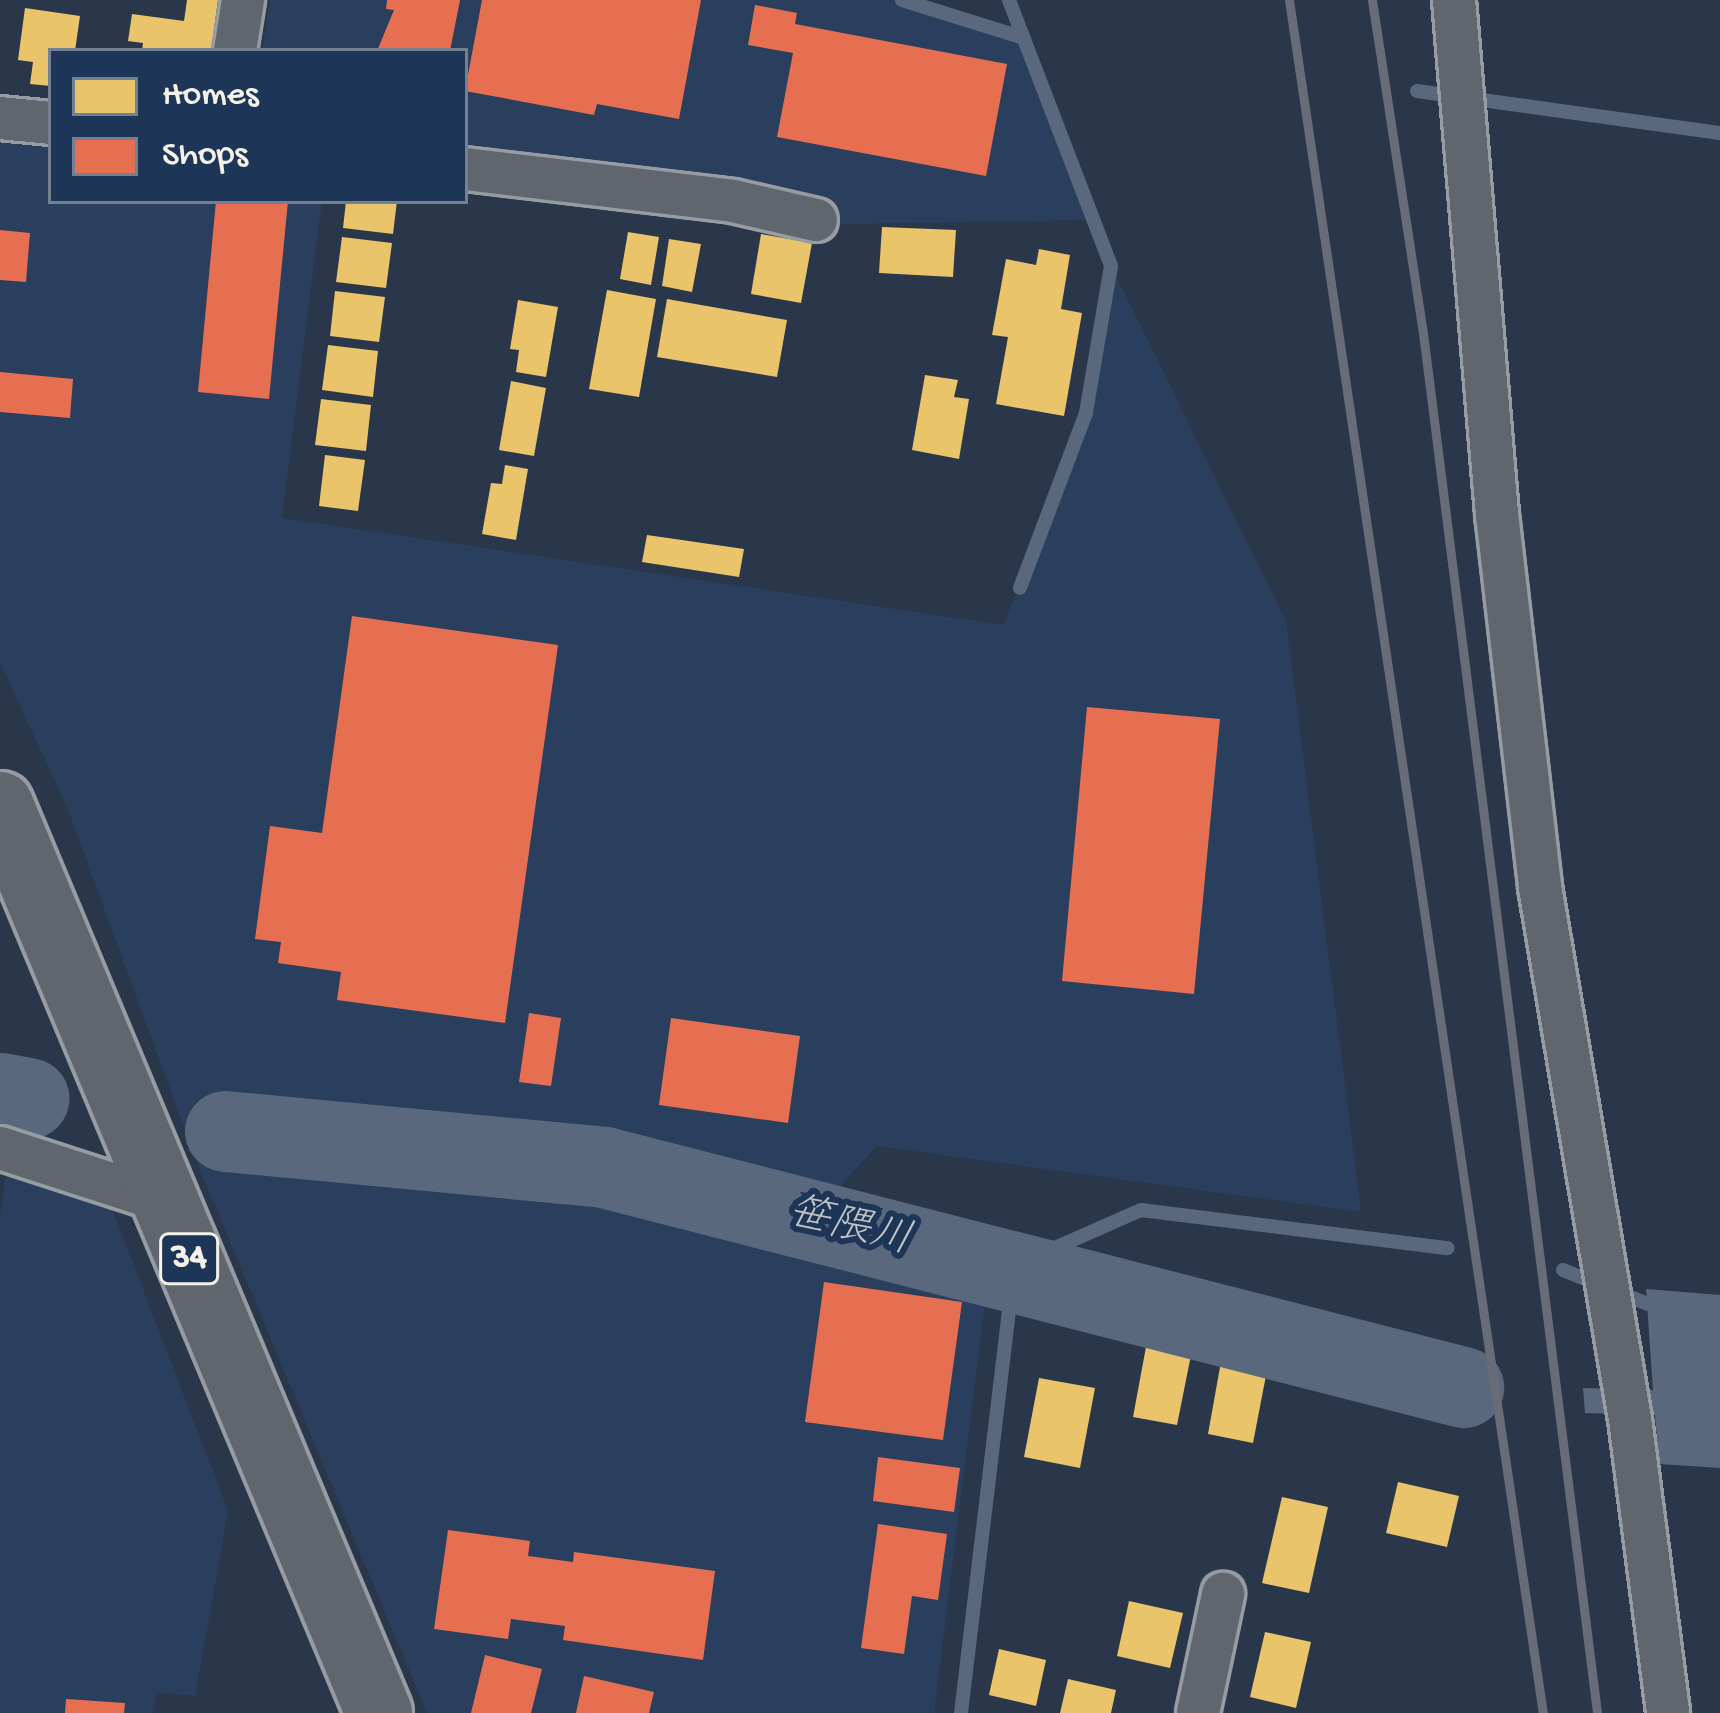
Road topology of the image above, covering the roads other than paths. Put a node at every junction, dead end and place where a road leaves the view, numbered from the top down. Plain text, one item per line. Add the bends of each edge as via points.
1 (243, 0) edge
2 (1454, 0) edge
3 (235, 48) edge
4 (0, 118) edge
5 (48, 123) edge
6 (468, 169) edge
7 (816, 220) dead end
8 (0, 805) edge
9 (0, 1148) edge
10 (166, 1202) junction
11 (1223, 1594) dead end
12 (379, 1713) edge
13 (1198, 1713) edge
14 (1668, 1713) edge

1 - 3 street
2 - 14 street via 1540,886
4 - 5 street
6 - 7 street via 733,201
8 - 10 highway, 34
9 - 10 street
10 - 12 highway, 34
11 - 13 street

